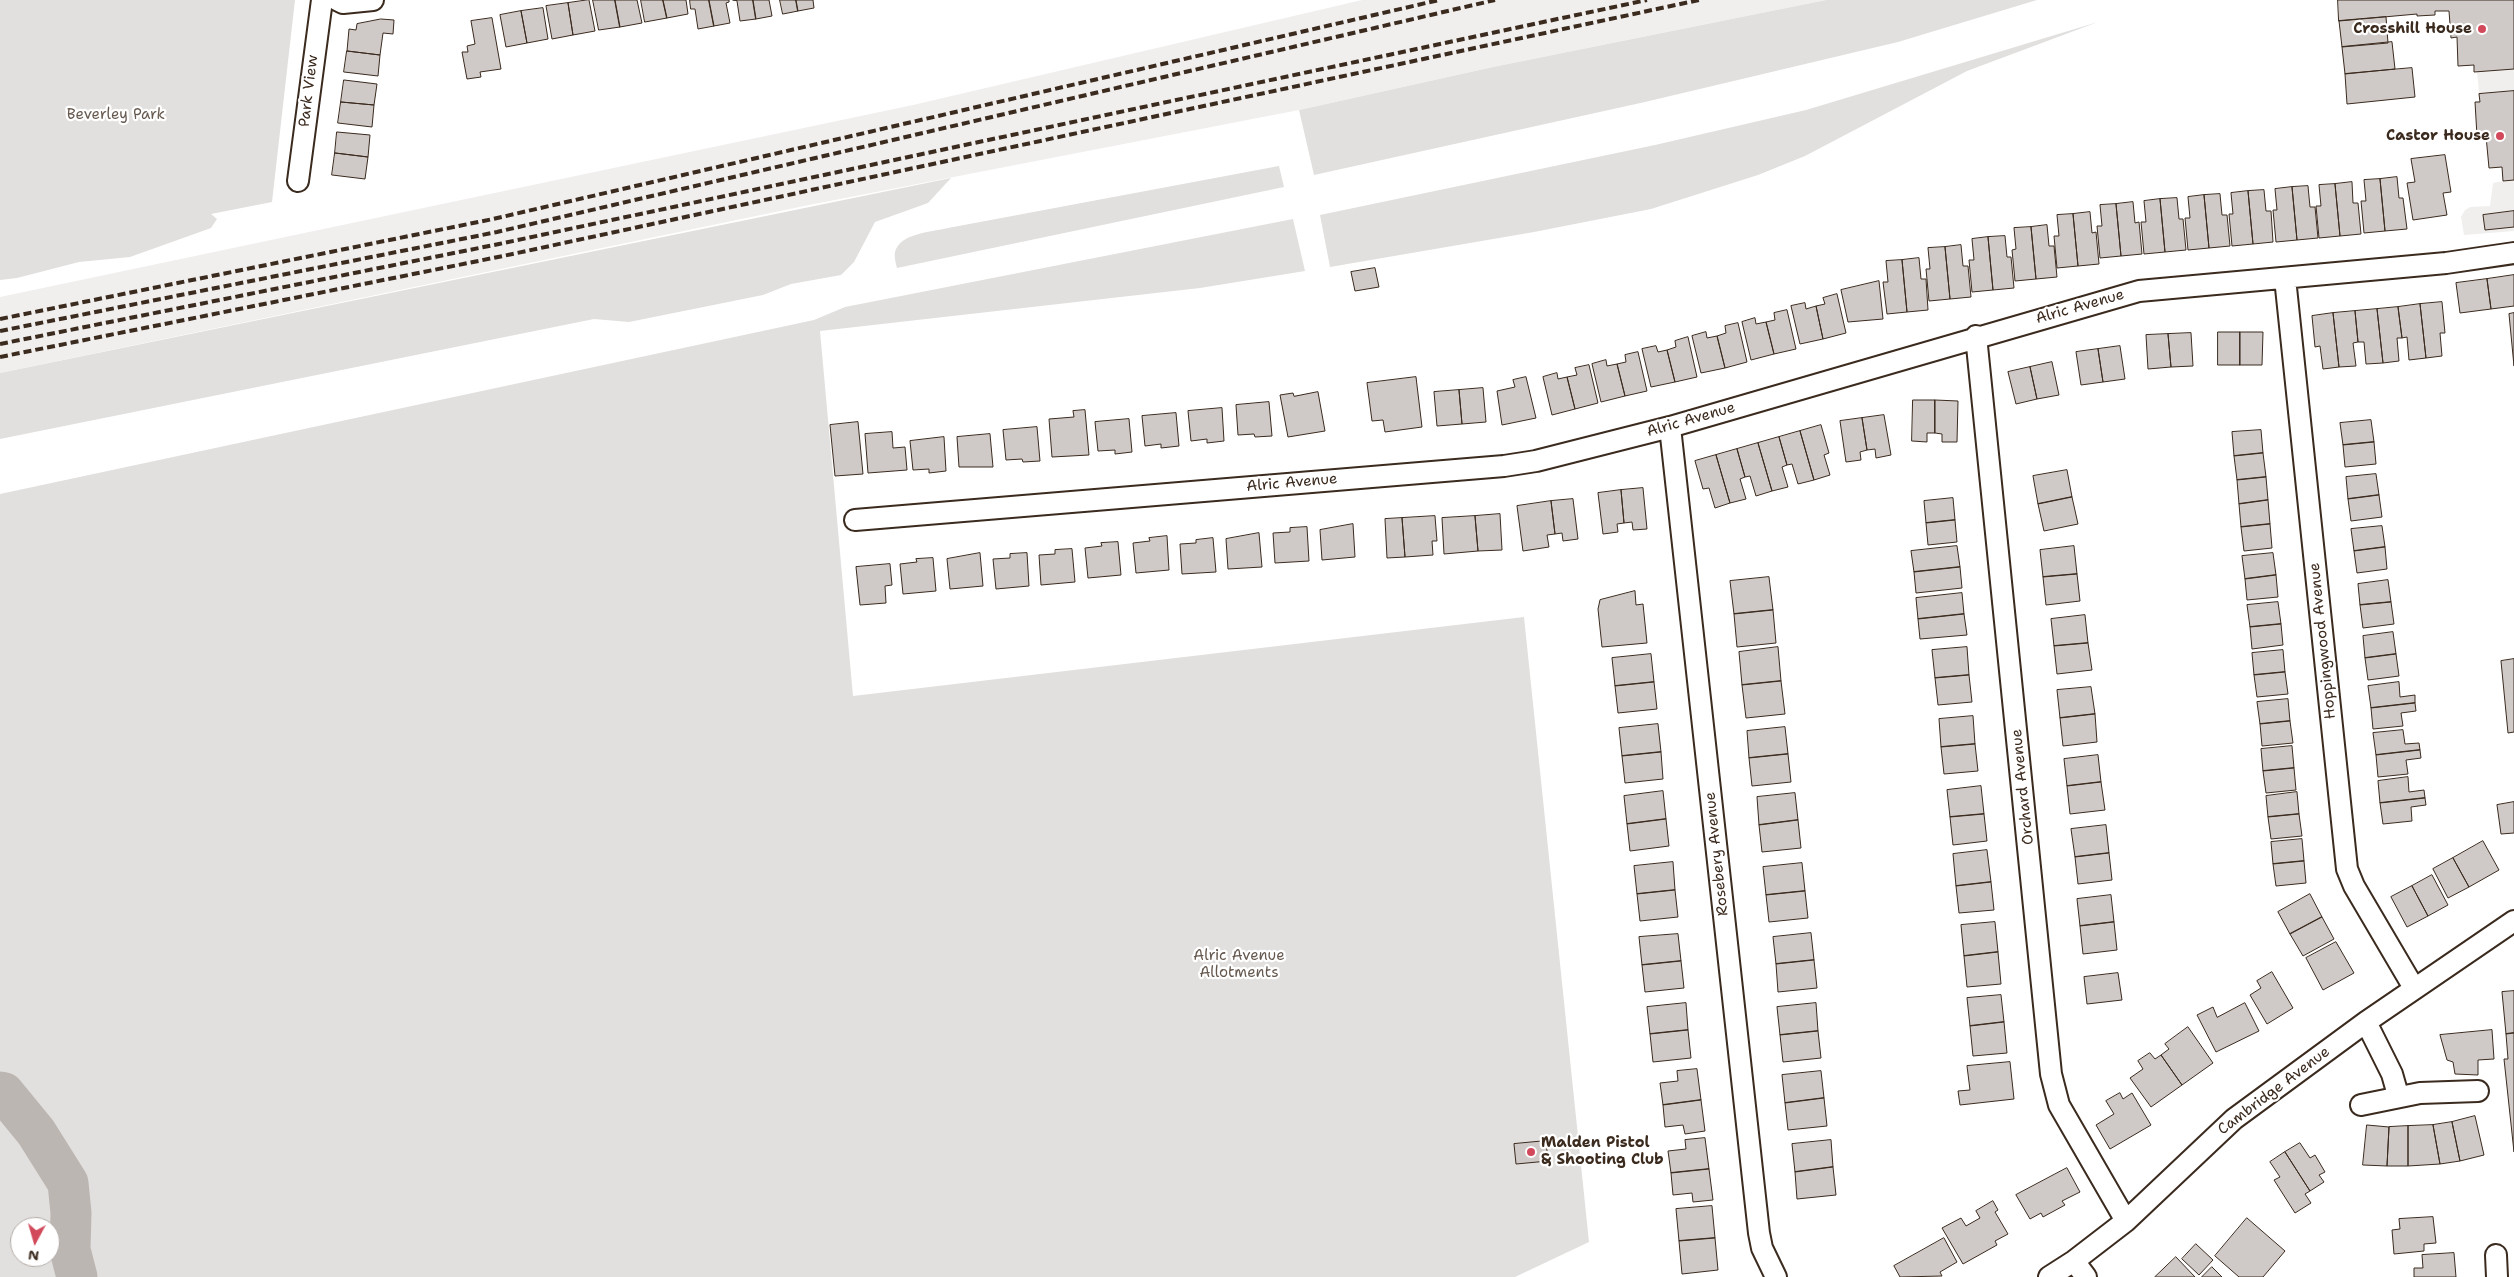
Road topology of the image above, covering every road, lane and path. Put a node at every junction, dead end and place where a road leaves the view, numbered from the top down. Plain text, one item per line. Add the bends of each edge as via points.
1 (322, 0) edge
2 (337, 0) edge
3 (373, 0) edge
4 (298, 181) dead end
5 (2514, 253) edge
6 (2285, 278) junction
7 (1976, 336) junction
8 (1670, 427) junction
9 (855, 520) dead end
10 (2514, 921) edge
11 (2414, 988) junction
12 (2366, 1022) junction
13 (2478, 1090) dead end
14 (2398, 1095) junction
15 (2361, 1105) dead end
16 (2126, 1220) junction
17 (2496, 1256) dead end
18 (2074, 1261) junction
19 (1776, 1277) edge
20 (2048, 1277) edge
21 (2086, 1277) edge
22 (2497, 1277) edge

1 - 4 street, Park View
2 - 3 street
5 - 6 street, Alric Avenue
6 - 7 street, Alric Avenue via 2139,291
6 - 11 street, Hoppingwood Avenue via 2347,869
7 - 8 street, Alric Avenue
7 - 16 street, Orchard Avenue via 2051,1074 2059,1105
8 - 9 street, Alric Avenue via 1504,466
8 - 19 street, Rosebery Avenue via 1759,1233 1762,1248
10 - 11 street, Cambridge Avenue
11 - 12 street, Cambridge Avenue
12 - 14 street via 2392,1074
12 - 16 street, Cambridge Avenue via 2234,1119
13 - 14 street
14 - 15 street
16 - 18 street, Cambridge Avenue
17 - 22 street
18 - 20 street, Cambridge Avenue
18 - 21 street

